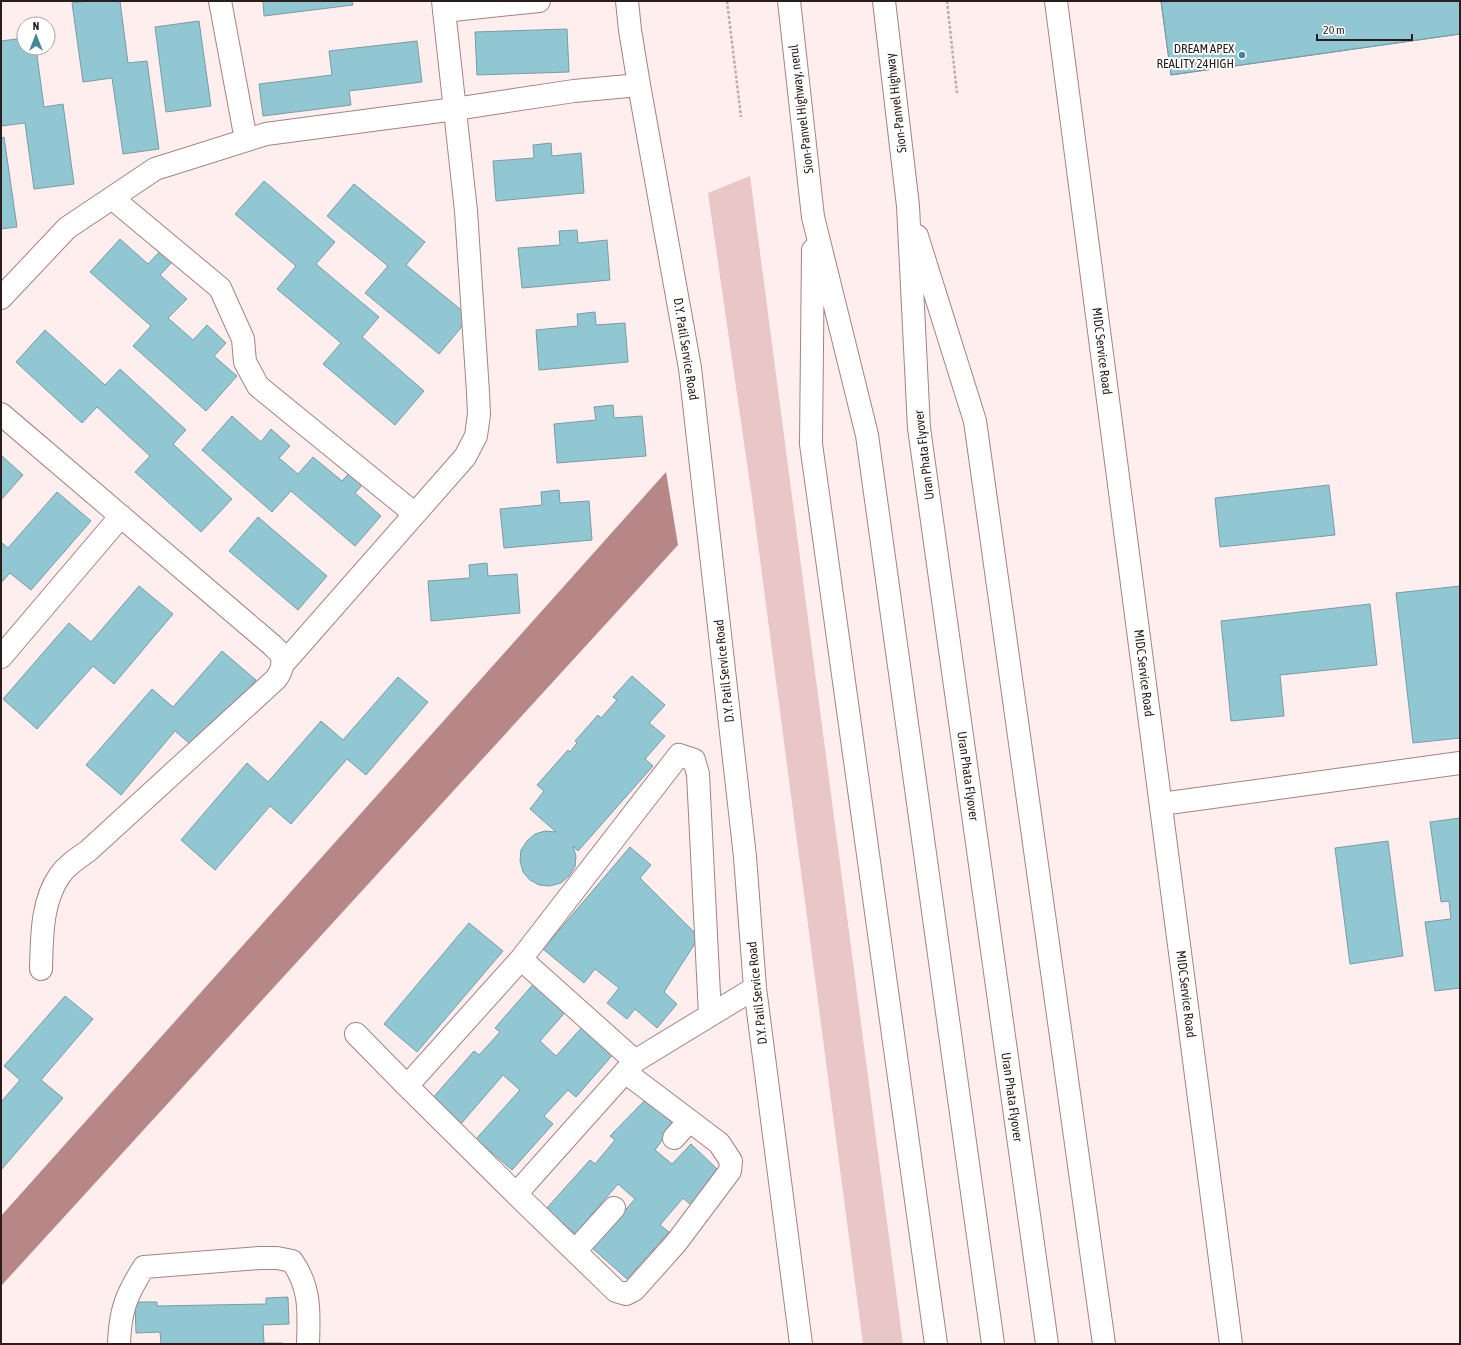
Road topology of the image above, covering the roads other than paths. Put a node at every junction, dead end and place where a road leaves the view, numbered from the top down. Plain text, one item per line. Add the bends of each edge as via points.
1 (220, 1) edge
2 (539, 1) edge
3 (627, 1) edge
4 (789, 1) edge
5 (884, 1) edge
6 (1056, 1) edge
7 (444, 6) edge
8 (639, 85) junction
9 (455, 109) junction
10 (246, 140) junction
11 (112, 198) junction
12 (908, 206) junction
13 (814, 217) junction
14 (1, 298) edge
15 (1, 414) edge
16 (415, 514) junction
17 (120, 516) junction
18 (1, 657) edge
19 (283, 664) junction
20 (1460, 763) edge
21 (1161, 804) junction
22 (521, 959) junction
23 (41, 969) dead end
24 (755, 988) junction
25 (710, 1015) junction
26 (356, 1034) dead end
27 (630, 1066) junction
28 (407, 1086) junction
29 (689, 1121) junction
30 (674, 1138) dead end
31 (516, 1194) junction
32 (614, 1208) dead end
33 (575, 1251) junction
34 (120, 1320) junction
35 (105, 1344) edge
36 (118, 1344) edge
37 (308, 1344) edge
38 (801, 1344) edge
39 (936, 1344) edge
40 (993, 1344) edge
41 (1047, 1344) edge
42 (1104, 1344) edge
43 (1231, 1344) edge

1 - 10 main road
2 - 7 main road
3 - 8 main road, D.Y. Patil Service Road
4 - 13 main road, Sion-Panvel Highway, nerul
5 - 12 main road, Sion-Panvel Highway
6 - 21 main road, MIDC Service Road
7 - 9 main road
8 - 9 main road via 574,91
8 - 24 main road, D.Y. Patil Service Road via 690,368 744,850
9 - 10 main road via 266,134
9 - 16 main road via 472,280 479,414 476,436 465,457
10 - 11 main road via 155,169
11 - 14 main road via 67,228
11 - 16 main road via 220,288 243,339 245,362 258,386
12 - 41 main road, Uran Phata Flyover via 919,428
12 - 42 main road via 975,421
13 - 39 main road via 811,444
13 - 40 main road via 867,435
15 - 17 main road
16 - 19 main road
17 - 18 main road
17 - 19 main road via 272,645 282,655
19 - 23 main road via 282,672 276,679 59,876 49,897 44,919
20 - 21 main road
21 - 43 main road, MIDC Service Road
22 - 25 main road via 680,755 694,760 698,774
22 - 27 main road
22 - 28 main road
24 - 25 main road
24 - 38 main road, D.Y. Patil Service Road
25 - 27 main road
26 - 28 main road
27 - 29 main road
27 - 31 main road
28 - 31 main road
29 - 30 main road
29 - 33 main road via 719,1143 731,1161 730,1171 676,1242 634,1290 626,1294 616,1291
31 - 33 main road
32 - 33 main road
34 - 35 main road
34 - 36 main road
34 - 37 main road via 130,1290 144,1267 277,1258 292,1261 299,1270 310,1304

